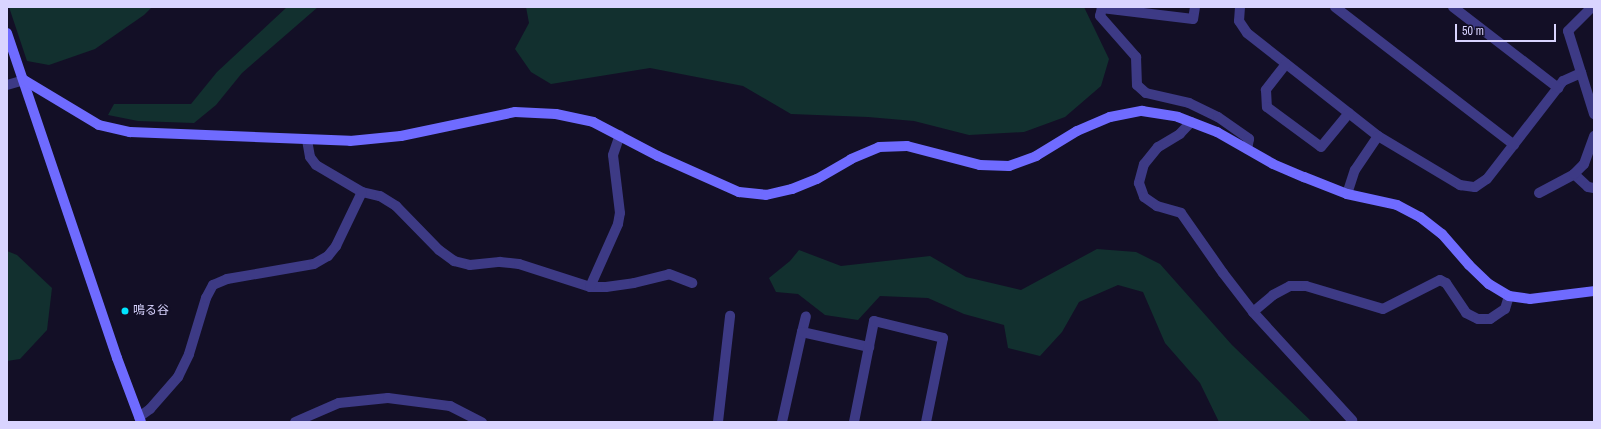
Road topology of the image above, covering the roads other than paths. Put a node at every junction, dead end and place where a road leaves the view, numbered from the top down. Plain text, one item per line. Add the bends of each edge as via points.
1 (1195, 7) edge
2 (1240, 7) edge
3 (1335, 7) edge
4 (1453, 7) edge
5 (1592, 7) edge
6 (7, 33) edge
7 (1286, 64) junction
8 (1581, 73) junction
9 (24, 80) junction
10 (7, 85) edge
11 (1558, 88) junction
12 (1349, 113) junction
13 (1594, 114) edge
14 (1191, 122) junction
15 (620, 136) junction
16 (1378, 136) junction
17 (1594, 136) edge
18 (307, 140) junction
19 (1514, 145) junction
20 (1247, 149) junction
21 (1574, 174) junction
22 (1594, 188) edge
23 (362, 192) junction
24 (1539, 193) dead end
25 (1347, 194) junction
26 (692, 283) dead end
27 (590, 286) junction
28 (1594, 291) edge
29 (1510, 296) junction
30 (1253, 312) junction
31 (730, 316) dead end
32 (806, 316) dead end
33 (802, 332) junction
34 (869, 347) junction
35 (140, 420) edge
36 (1352, 420) dead end
37 (295, 422) edge
38 (482, 422) edge
39 (718, 422) edge
40 (782, 422) edge
41 (854, 422) edge
42 (926, 422) edge

1 - 20 street via 1193,19 1102,8 1100,16 1136,57 1137,85 1146,92 1189,103 1218,117 1249,139
2 - 7 street via 1239,21 1247,33
3 - 19 street
4 - 11 street
5 - 8 street via 1568,31
6 - 9 street
7 - 12 street
7 - 12 street via 1266,90 1267,107 1321,147
8 - 11 street via 1563,81
8 - 13 street
9 - 10 street
9 - 18 street via 99,125 130,132 249,135
9 - 35 street
11 - 19 street
12 - 16 street
14 - 15 street via 1178,117 1142,111 1110,117 1076,131 1036,156 1009,166 980,165 906,146 879,147 851,159 817,179 792,189 766,195 739,192 697,175
14 - 20 street via 1217,132
14 - 30 street via 1180,134 1158,147 1144,164 1139,183 1144,197 1157,206 1181,213
15 - 18 street via 593,122 556,114 515,112 401,136 350,141
15 - 27 street via 613,155 620,213 618,224
16 - 19 street via 1460,185 1475,187 1488,179
16 - 25 street via 1356,170
17 - 21 street via 1584,164
18 - 23 street via 310,156 316,165
20 - 25 street via 1279,166
21 - 22 street via 1588,187
21 - 24 street
23 - 27 street via 380,196 396,206 454,262 470,265 500,262 519,264
23 - 35 street via 336,246 323,259 314,264 227,279 213,285 206,298 189,354 178,377
25 - 29 street via 1397,205 1420,217 1442,234 1489,284
26 - 27 street via 669,274 634,283 606,287
28 - 29 street via 1530,300
29 - 30 street via 1504,309 1490,319 1478,319 1466,313 1446,283 1440,280 1383,309 1306,286 1290,286 1273,295
30 - 36 street
31 - 39 street
32 - 33 street
33 - 34 street
33 - 40 street
34 - 41 street
34 - 42 street via 874,321 943,338
37 - 38 street via 339,403 388,398 450,406

